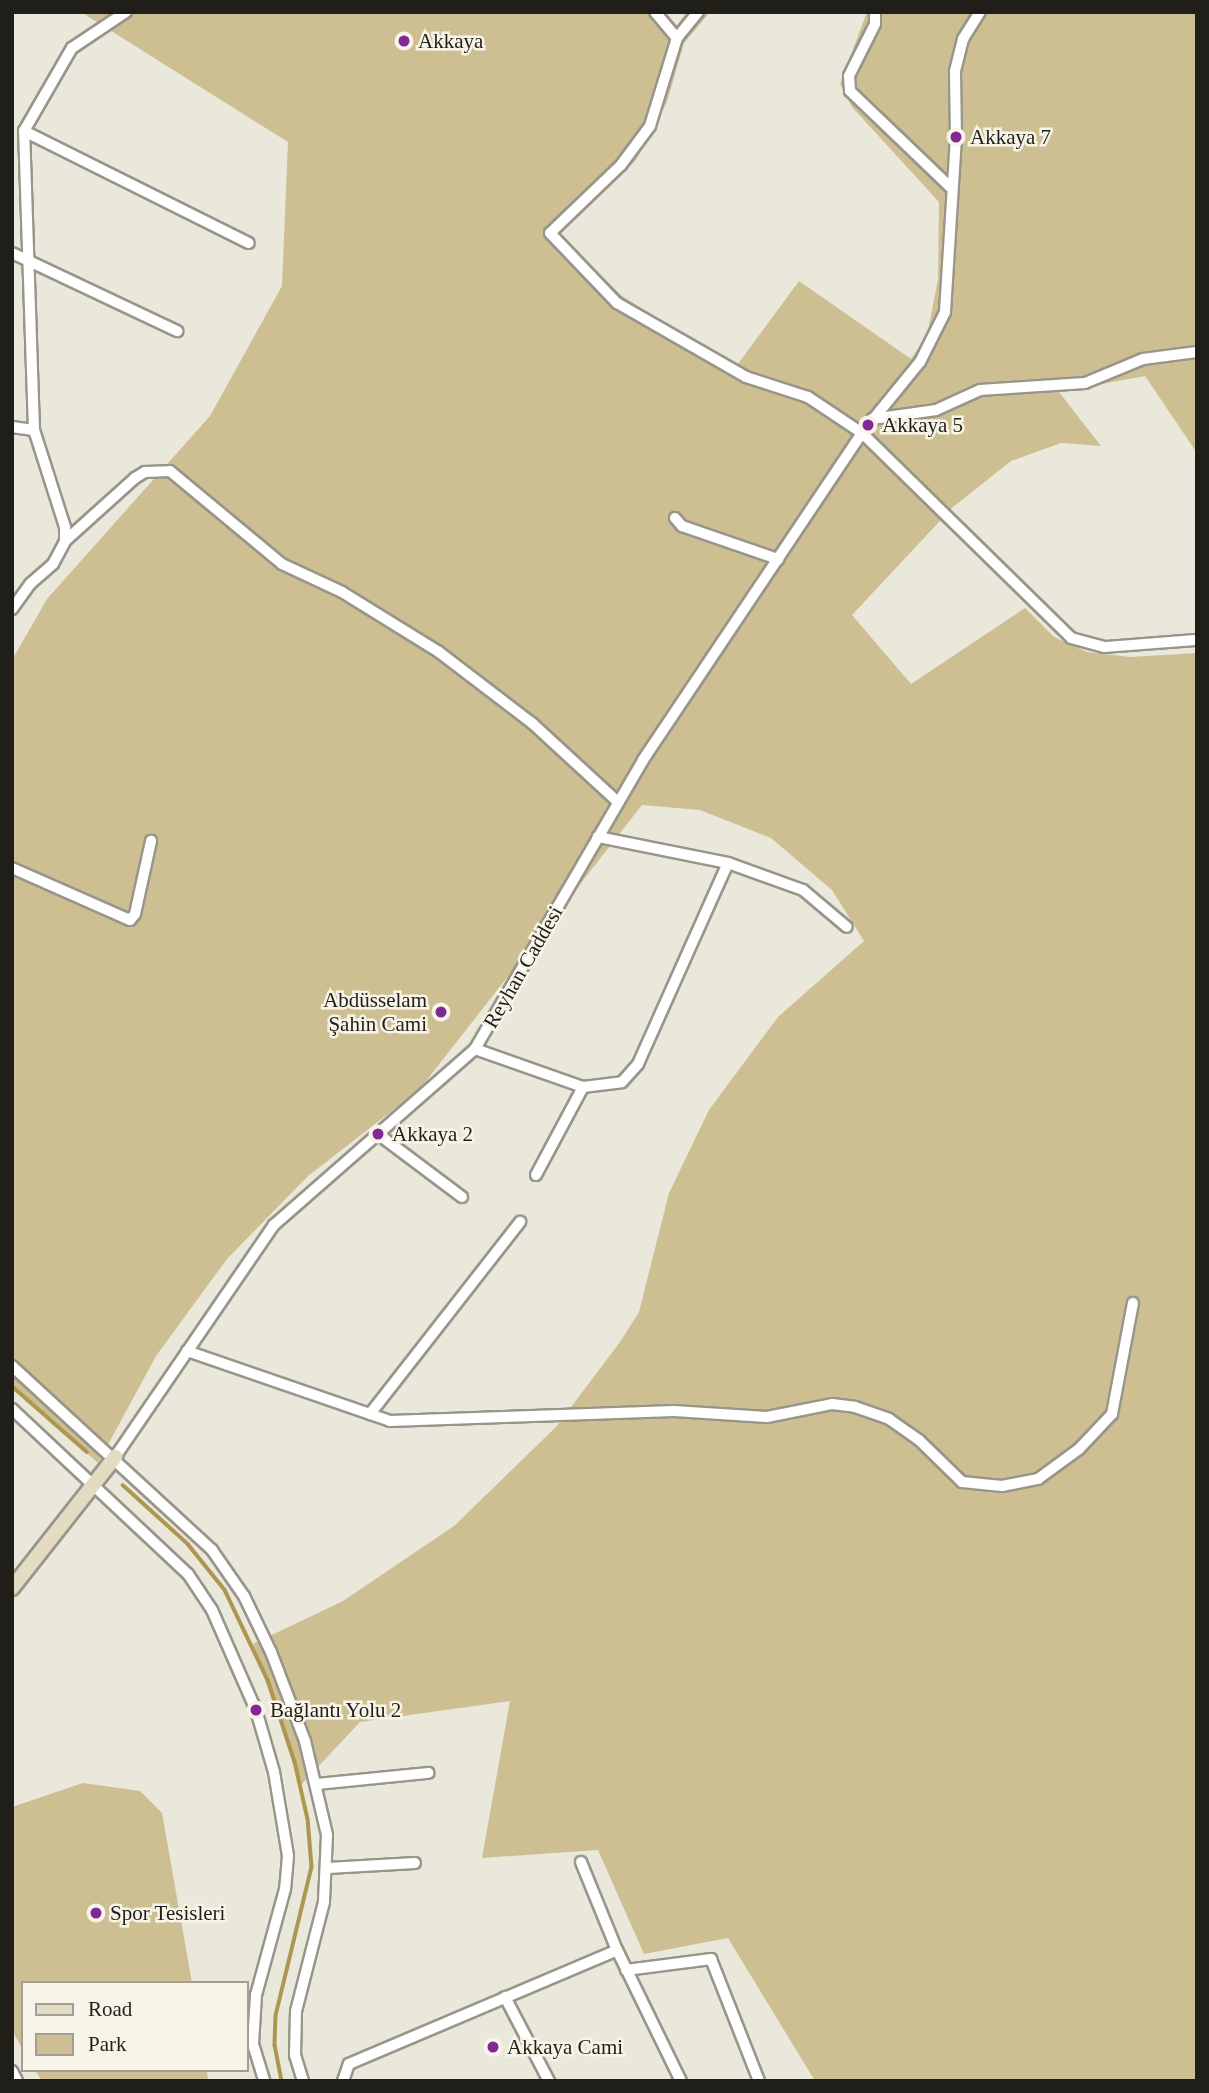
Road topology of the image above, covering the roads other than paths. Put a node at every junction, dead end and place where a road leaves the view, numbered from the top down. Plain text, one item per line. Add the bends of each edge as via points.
1 (127, 12) edge
2 (655, 12) edge
3 (698, 12) edge
4 (875, 12) edge
5 (980, 12) edge
6 (677, 38) junction
7 (24, 131) junction
8 (950, 187) junction
9 (248, 243) dead end
10 (12, 253) edge
11 (31, 261) junction
12 (177, 331) dead end
13 (1197, 352) edge
14 (867, 426) junction
15 (12, 427) edge
16 (34, 430) junction
17 (675, 518) dead end
18 (65, 541) junction
19 (778, 559) junction
20 (12, 608) edge
21 (1197, 639) edge
22 (618, 802) junction
23 (598, 837) junction
24 (151, 841) dead end
25 (728, 863) junction
26 (12, 868) edge
27 (847, 927) dead end
28 (475, 1049) junction
29 (583, 1087) junction
30 (378, 1134) junction
31 (536, 1175) dead end
32 (462, 1198) dead end
33 (520, 1222) dead end
34 (1133, 1303) dead end
35 (187, 1351) junction
36 (12, 1366) edge
37 (12, 1409) edge
38 (370, 1414) junction
39 (116, 1457) junction
40 (96, 1483) junction
41 (12, 1588) edge
42 (428, 1773) dead end
43 (317, 1784) junction
44 (581, 1862) dead end
45 (415, 1863) dead end
46 (328, 1868) junction
47 (617, 1950) junction
48 (626, 1970) junction
49 (505, 1997) junction
50 (12, 2071) edge
51 (18, 2081) edge
52 (264, 2081) edge
53 (303, 2081) edge
54 (343, 2081) edge
55 (549, 2081) edge
56 (681, 2081) edge
57 (759, 2081) edge

1 - 7 street via 72,48
2 - 6 street
3 - 6 street
4 - 8 street via 875,24 849,76 850,91
5 - 8 street, Reyhan Caddesi via 963,39 955,71 956,137
6 - 14 street via 650,126 621,165 550,233 617,303 746,377 808,397
7 - 9 street
7 - 11 street
8 - 14 street, Reyhan Caddesi via 945,312 919,362
10 - 11 street
11 - 12 street
11 - 16 street
13 - 14 street via 1143,359 1085,383 980,390 936,410
14 - 19 street, Reyhan Caddesi
14 - 21 street via 1071,638 1105,647
15 - 16 street
16 - 18 street via 65,527
17 - 19 street via 682,526
18 - 20 street via 53,564
18 - 22 street via 135,478 145,472 170,471 240,534 282,564 341,592 439,652 532,723
19 - 22 street, Reyhan Caddesi
22 - 23 street, Reyhan Caddesi
23 - 25 street
23 - 28 street, Reyhan Caddesi
24 - 26 street via 135,915 130,920
25 - 27 street via 803,890
25 - 29 street via 638,1064 622,1082
28 - 29 street
28 - 30 street, Reyhan Caddesi
29 - 31 street
30 - 32 street
30 - 35 street, Reyhan Caddesi via 274,1225
33 - 38 street
34 - 38 street via 1112,1414 1079,1449 1030,1483 962,1482 919,1440 889,1419 832,1404 767,1417 674,1411 390,1421
35 - 38 street
35 - 39 street, Reyhan Caddesi
36 - 39 street
37 - 40 street
39 - 40 street
39 - 43 street via 197,1533 236,1582 280,1674
40 - 41 street
40 - 52 street via 188,1574 212,1609 256,1710 274,1772 288,1856 285,1889 256,1995 253,2044
42 - 43 street
43 - 46 street
44 - 47 street
45 - 46 street
46 - 53 street via 321,1920 296,2011 295,2048
47 - 48 street
47 - 49 street
48 - 56 street
48 - 57 street via 711,1959
49 - 54 street via 349,2064
49 - 55 street
50 - 51 street

